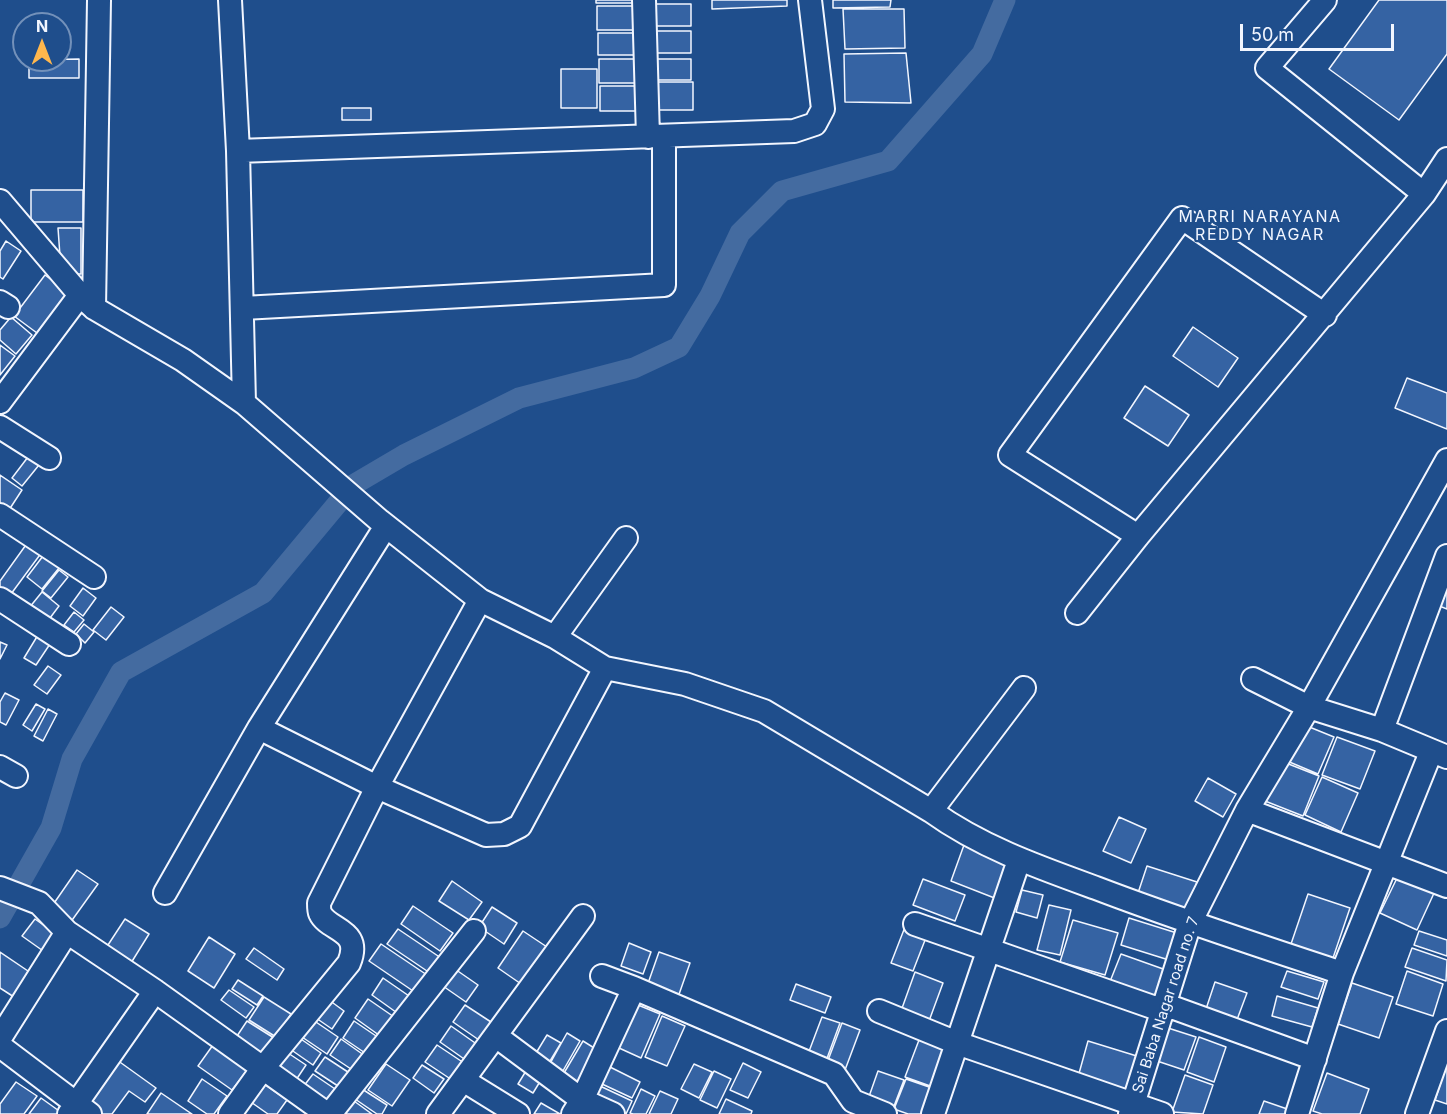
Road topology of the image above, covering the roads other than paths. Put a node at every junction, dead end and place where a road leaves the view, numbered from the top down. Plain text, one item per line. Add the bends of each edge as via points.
1 (99, 0) edge
2 (230, 0) edge
3 (644, 0) edge
4 (810, 0) edge
5 (1325, 0) edge
6 (656, 136) junction
7 (238, 151) junction
8 (1447, 159) edge
9 (1424, 194) junction
10 (0, 201) edge
11 (87, 301) junction
12 (243, 308) junction
13 (1325, 315) junction
14 (0, 402) edge
15 (244, 403) junction
16 (0, 427) edge
17 (49, 458) dead end
18 (1447, 460) edge
19 (0, 515) edge
20 (383, 524) junction
21 (1138, 536) junction
22 (626, 538) dead end
23 (1447, 556) edge
24 (94, 577) dead end
25 (0, 598) edge
26 (480, 600) junction
27 (1077, 613) dead end
28 (555, 637) junction
29 (69, 644) dead end
30 (605, 668) junction
31 (1253, 679) dead end
32 (1024, 687) dead end
33 (1309, 707) junction
34 (259, 728) junction
35 (1382, 730) junction
36 (1439, 755) edge
37 (377, 787) junction
38 (1247, 810) junction
39 (931, 811) junction
40 (1020, 860) junction
41 (1386, 863) junction
42 (1447, 886) edge
43 (0, 888) edge
44 (165, 893) dead end
45 (583, 916) dead end
46 (915, 924) dead end
47 (1190, 924) junction
48 (474, 931) dead end
49 (67, 932) junction
50 (989, 950) junction
51 (1342, 974) junction
52 (602, 976) dead end
53 (634, 988) junction
54 (155, 991) junction
55 (1165, 1008) junction
56 (879, 1011) dead end
57 (1447, 1031) edge
58 (496, 1036) junction
59 (0, 1038) edge
60 (957, 1043) junction
61 (0, 1046) edge
62 (1314, 1059) junction
63 (263, 1068) junction
64 (463, 1080) junction
65 (578, 1107) edge
66 (852, 1108) edge
67 (1132, 1109) edge
68 (78, 1111) edge
69 (230, 1114) edge
70 (328, 1114) edge
71 (438, 1114) edge
72 (518, 1114) edge
73 (613, 1114) edge
74 (885, 1114) edge
75 (933, 1114) edge
76 (1162, 1114) edge
77 (1297, 1114) edge
78 (1417, 1114) edge

1 - 11 street
2 - 7 street
3 - 6 street
4 - 6 street via 823,109 815,124 794,131
5 - 9 street via 1267,68
6 - 7 street
6 - 12 street via 664,285
7 - 12 street
8 - 9 street
9 - 13 street
10 - 11 street
11 - 14 street
11 - 15 street
12 - 15 street
13 - 21 street
13 - 21 street via 1182,218 1010,455
15 - 20 street
16 - 17 street
18 - 33 street, Sai Baba Nagar road no. 7
19 - 24 street
20 - 26 street
20 - 34 street
21 - 27 street
22 - 28 street
23 - 35 street
25 - 29 street
26 - 28 street
26 - 37 street
28 - 30 street
30 - 37 street via 520,826 504,834 486,835
30 - 39 street via 685,684 764,711
31 - 33 street
32 - 39 street
33 - 35 street
33 - 38 street, Sai Baba Nagar road no. 7
34 - 37 street
34 - 44 street
35 - 36 street
36 - 41 street
37 - 63 street via 319,903 323,917 347,935 352,956
38 - 41 street
38 - 47 street, Sai Baba Nagar road no. 7
39 - 40 street via 957,830
40 - 47 street
40 - 50 street
41 - 42 street
41 - 51 street
43 - 49 street via 39,903
45 - 58 street
46 - 50 street
47 - 51 street
47 - 55 street, Sai Baba Nagar road no. 7
48 - 70 street
49 - 54 street
49 - 59 street
50 - 55 street
50 - 60 street
51 - 62 street
52 - 53 street
53 - 65 street
53 - 66 street via 834,1074
54 - 63 street
54 - 68 street
55 - 62 street
55 - 67 street, Sai Baba Nagar road no. 7
56 - 60 street
57 - 78 street
58 - 64 street
58 - 65 street
60 - 67 street
60 - 75 street
61 - 68 street
62 - 77 street
63 - 69 street
63 - 70 street
64 - 71 street
64 - 72 street
65 - 73 street
66 - 74 street
67 - 76 street

